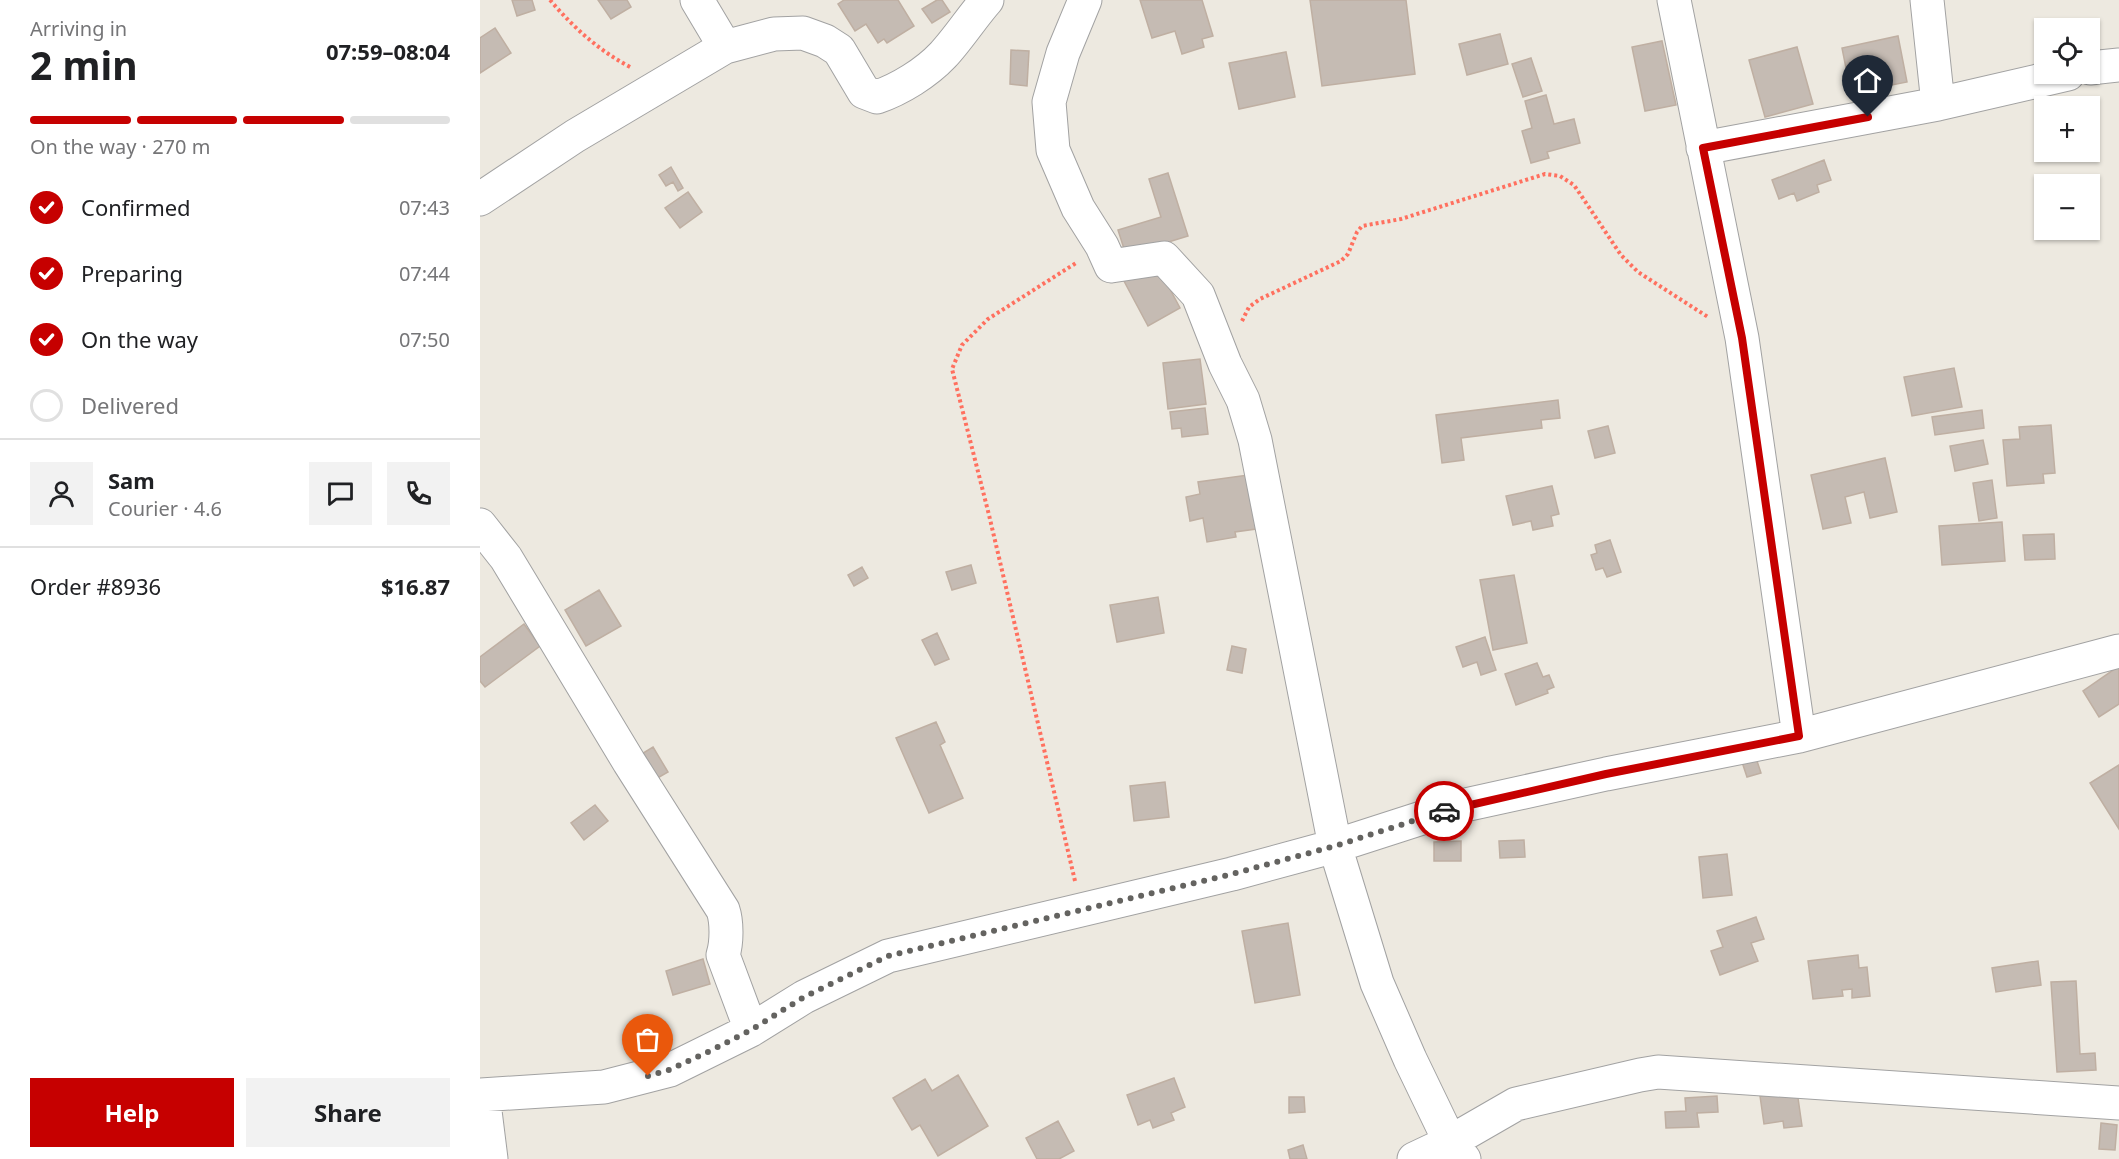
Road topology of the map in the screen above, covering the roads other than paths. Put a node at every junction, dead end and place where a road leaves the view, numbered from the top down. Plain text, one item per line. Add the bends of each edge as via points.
1 (697, 0) edge
2 (987, 0) edge
3 (1085, 0) edge
4 (1674, 0) edge
5 (1927, 0) edge
6 (725, 47) junction
7 (2119, 64) edge
8 (2100, 67) edge
9 (2034, 82) edge
10 (1938, 104) junction
11 (1703, 148) junction
12 (480, 199) edge
13 (480, 525) edge
14 (2119, 651) edge
15 (1799, 736) junction
16 (1335, 846) junction
17 (751, 1030) junction
18 (482, 1095) edge
19 (2119, 1103) edge
20 (1457, 1150) edge
21 (491, 1159) edge
22 (1414, 1159) edge

1 - 6 street
2 - 6 street via 943,56 908,82 877,98 864,92 839,50 803,33 774,34
3 - 16 street via 1063,53 1049,102 1053,150 1078,208 1111,266 1164,258 1198,296 1243,400 1255,440
4 - 11 street
5 - 10 street
6 - 12 street via 575,136
7 - 8 street
9 - 10 street
10 - 11 street
11 - 15 street via 1742,338
13 - 17 street via 506,558 723,910 723,955
14 - 15 street
15 - 16 street via 1456,807
16 - 17 street via 888,956 804,997
16 - 20 street via 1377,983 1410,1059
17 - 18 street via 669,1070 604,1088
18 - 21 street
19 - 20 street via 1658,1072 1516,1104
20 - 22 street

